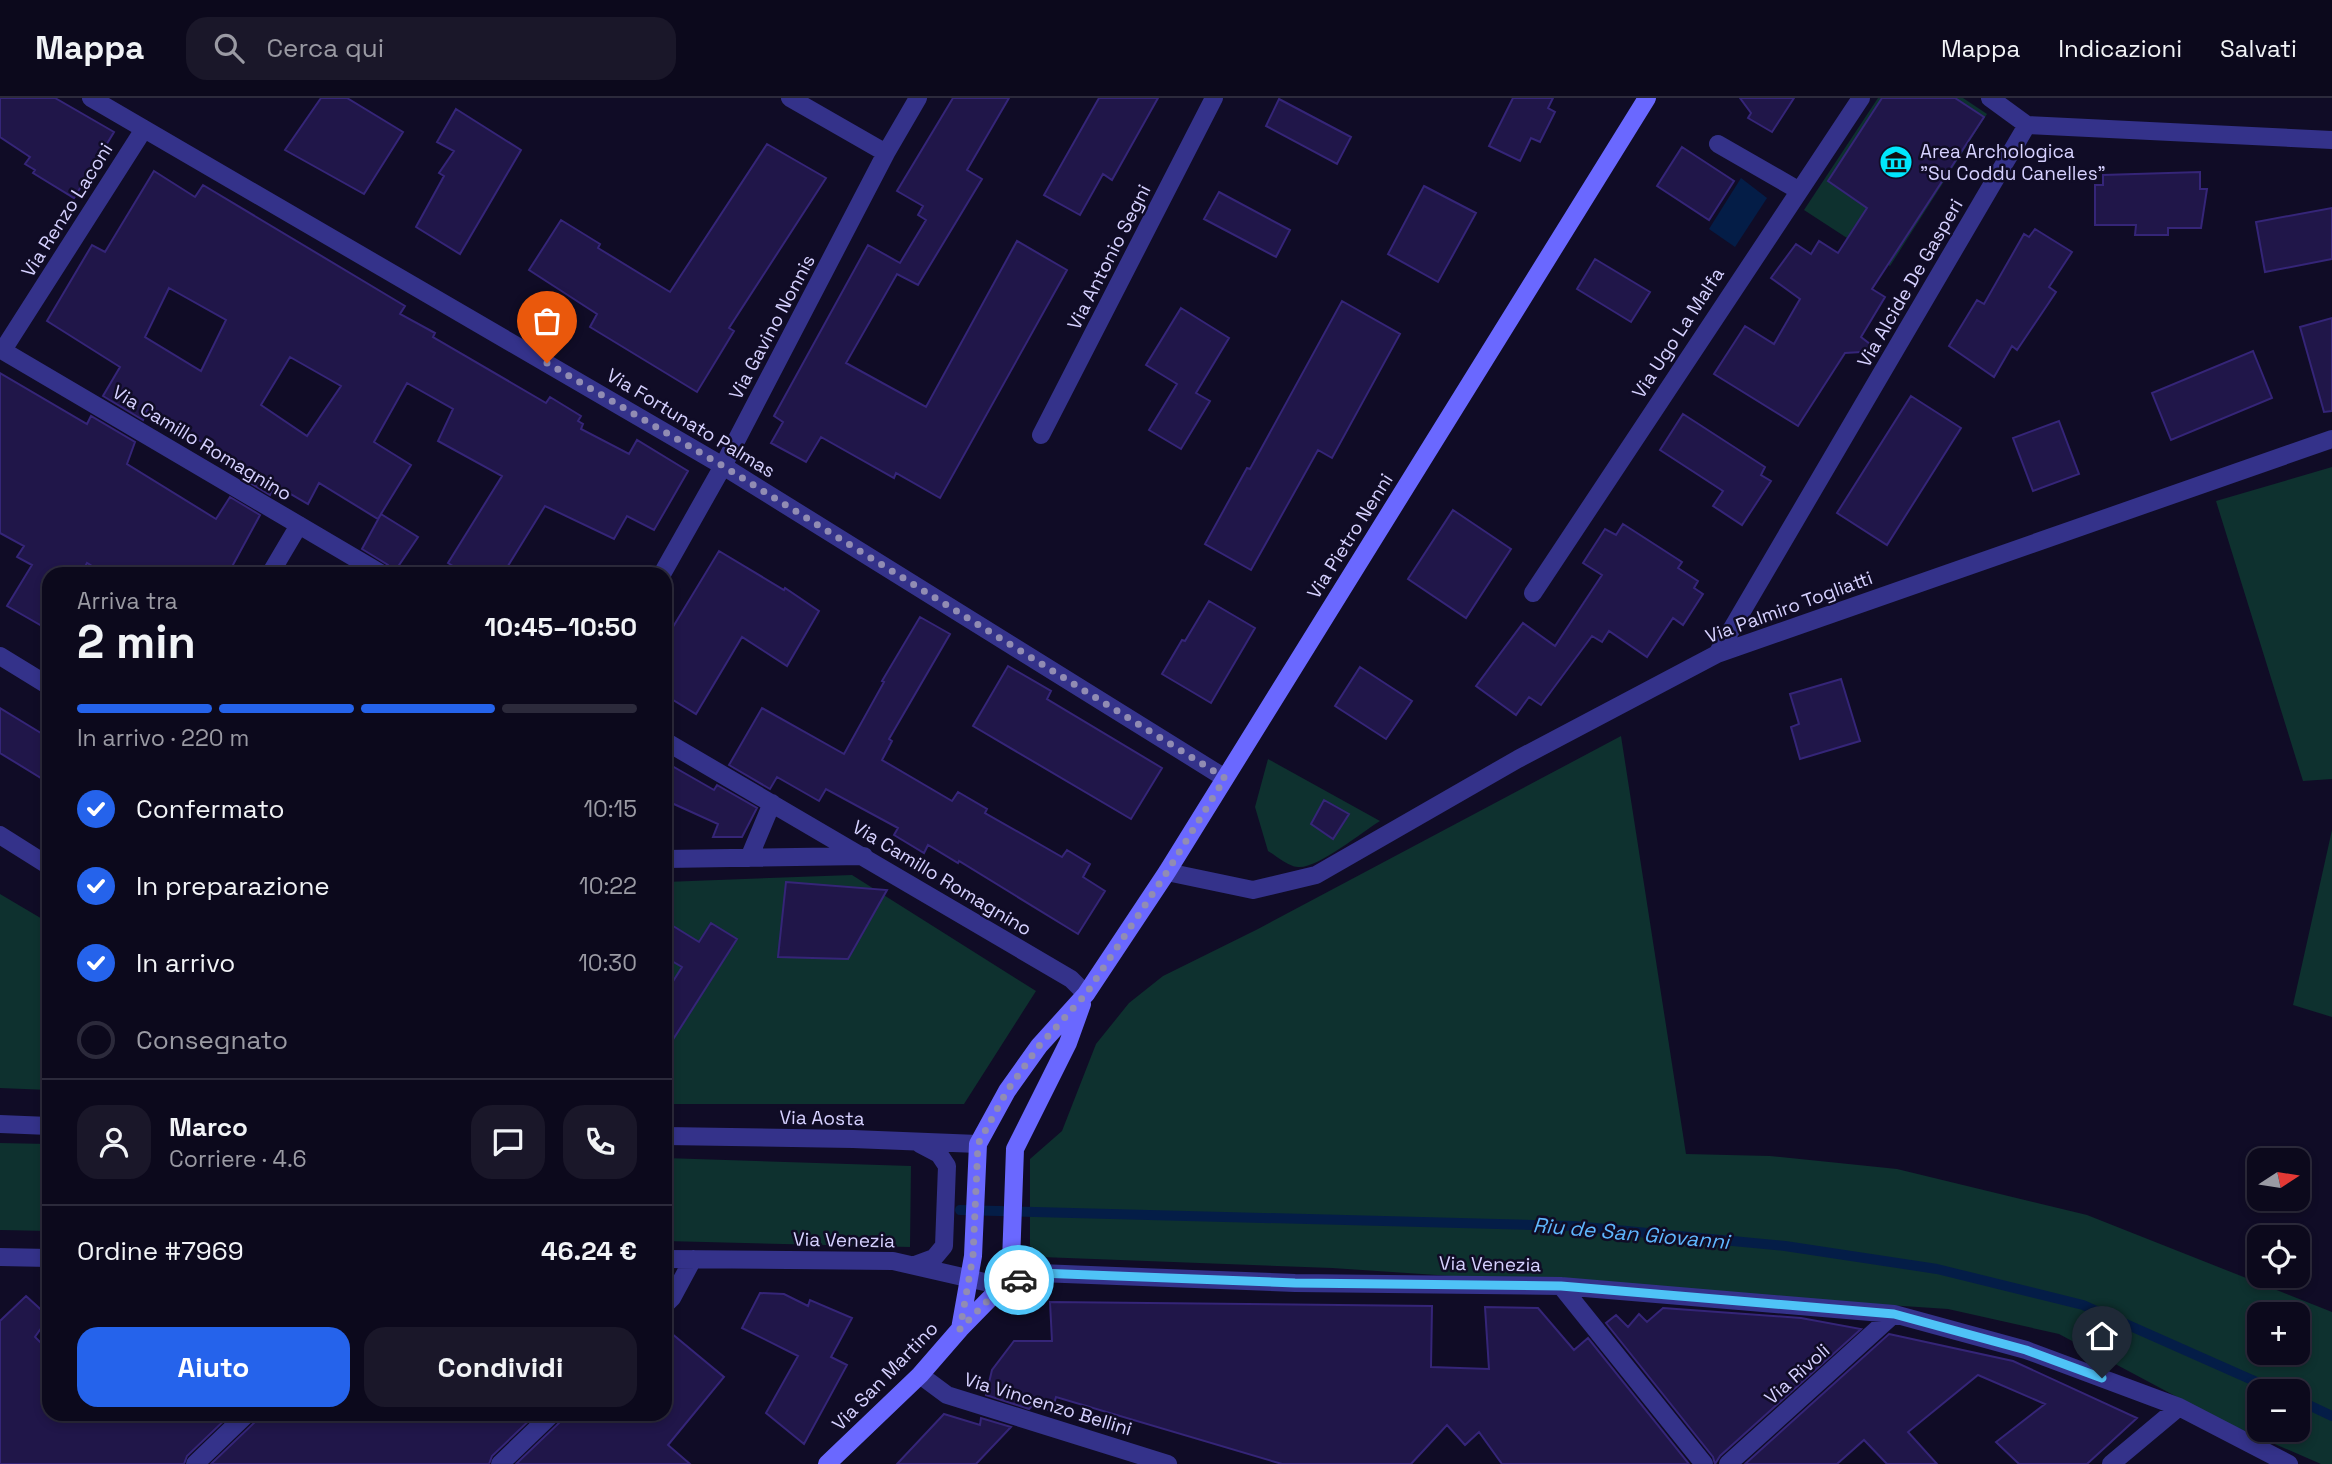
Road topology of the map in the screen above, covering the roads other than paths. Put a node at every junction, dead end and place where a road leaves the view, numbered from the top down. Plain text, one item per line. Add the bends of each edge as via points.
1 (91, 98) edge
2 (790, 98) edge
3 (918, 98) edge
4 (1214, 98) edge
5 (1647, 98) edge
6 (1861, 98) edge
7 (1990, 98) edge
8 (2027, 125) junction
9 (144, 129) junction
10 (2332, 140) edge
11 (1718, 144) dead end
12 (886, 153) junction
13 (1798, 190) junction
14 (1, 350) edge
15 (1041, 435) dead end
16 (2332, 439) edge
17 (723, 466) junction
18 (299, 525) junction
19 (274, 567) edge
20 (370, 567) edge
21 (666, 567) edge
22 (1533, 593) dead end
23 (1717, 654) junction
24 (0, 656) edge
25 (42, 682) edge
26 (672, 745) edge
27 (1225, 778) junction
28 (772, 803) junction
29 (0, 835) edge
30 (864, 856) junction
31 (749, 858) junction
32 (672, 859) edge
33 (42, 862) edge
34 (1167, 872) junction
35 (1086, 994) junction
36 (0, 1124) edge
37 (42, 1126) edge
38 (672, 1136) edge
39 (917, 1142) junction
40 (977, 1148) junction
41 (0, 1257) edge
42 (42, 1258) edge
43 (672, 1259) edge
44 (693, 1259) junction
45 (915, 1265) junction
46 (969, 1278) junction
47 (1002, 1286) junction
48 (1561, 1286) junction
49 (672, 1298) edge
50 (1894, 1314) junction
51 (960, 1329) junction
52 (920, 1375) junction
53 (2179, 1407) junction
54 (240, 1421) edge
55 (545, 1421) edge
56 (195, 1464) edge
57 (500, 1464) edge
58 (827, 1464) edge
59 (1168, 1464) edge
60 (1704, 1464) edge
61 (1728, 1464) edge
62 (2111, 1464) edge
63 (2289, 1464) edge

1 - 9 street, Via Fortunato Palmas
2 - 12 street
3 - 12 street, Via Gavino Nonnis
4 - 15 street, Via Antonio Segni
5 - 27 street, Via Pietro Nenni
6 - 13 street, Via Ugo La Malfa
7 - 8 street
8 - 10 street
8 - 23 street, Via Alcide De Gasperi
9 - 14 street, Via Renzo Laconi
9 - 17 street, Via Fortunato Palmas
11 - 13 street
12 - 17 street, Via Gavino Nonnis
13 - 22 street, Via Ugo La Malfa
14 - 18 street, Via Camillo Romagnino
16 - 23 street, Via Palmiro Togliatti
17 - 21 street, Via Gavino Nonnis
17 - 27 street, Via Fortunato Palmas
18 - 19 street
18 - 20 street, Via Camillo Romagnino
23 - 34 street, Via Palmiro Togliatti via 1518,759 1315,875 1253,890
24 - 25 street
26 - 28 street, Via Camillo Romagnino
27 - 34 street, Via Pietro Nenni
28 - 30 street, Via Camillo Romagnino
28 - 31 street
29 - 33 street
30 - 31 street
30 - 35 street, Via Camillo Romagnino via 1071,979
31 - 32 street
34 - 35 street, Via Pietro Nenni
35 - 40 street, Via Pietro Nenni via 1039,1046 1007,1091
35 - 47 street, Via Pietro Nenni via 1068,1043 1015,1149 1011,1262
36 - 37 street
38 - 39 street, Via Aosta
39 - 40 street, Via Aosta
39 - 45 street via 939,1154 947,1166 944,1246 934,1258
40 - 46 street, Via Pietro Nenni
41 - 42 street
43 - 44 street, Via Venezia
44 - 45 street, Via Venezia
44 - 49 street
45 - 46 street, Via Venezia
46 - 47 street, Via Venezia
46 - 51 street, Via Pietro Nenni
47 - 48 street, Via Venezia via 1039,1273 1295,1283
47 - 51 street, Via San Martino
48 - 50 street, Via Venezia
48 - 60 street
50 - 53 street, Via Venezia via 2026,1350
50 - 61 street, Via Rivoli
51 - 52 street, Via San Martino
52 - 58 street, Via San Martino
52 - 59 street, Via Vincenzo Bellini via 947,1395
53 - 62 street
53 - 63 street, Via Venezia
54 - 56 street
55 - 57 street

